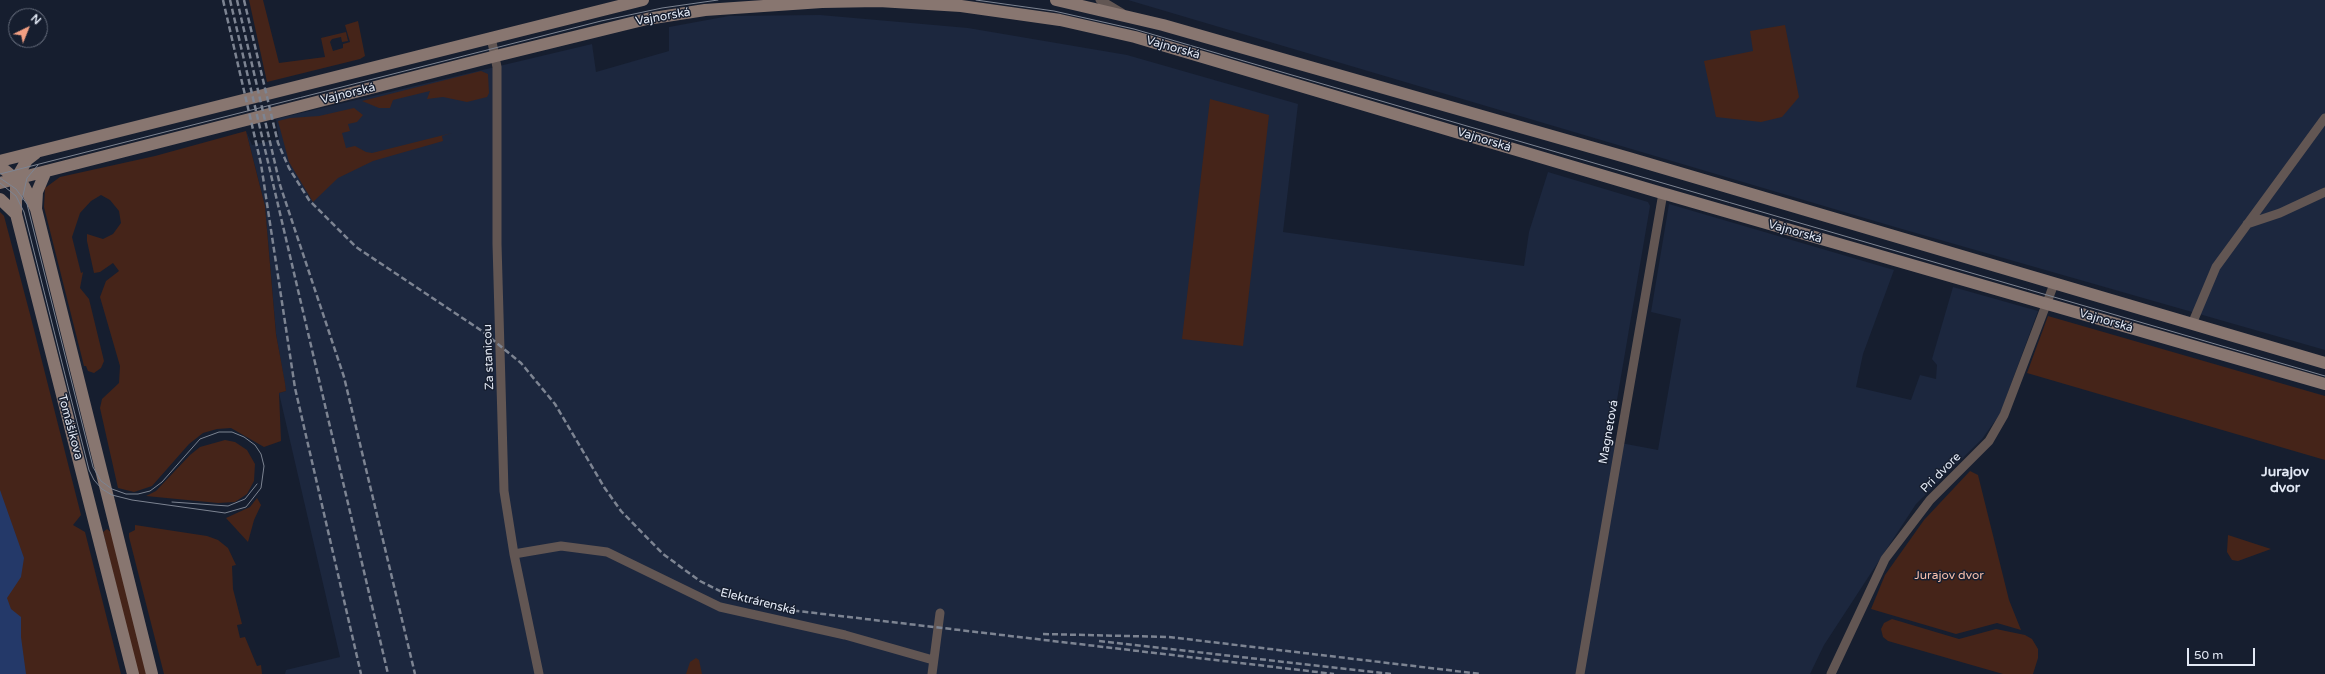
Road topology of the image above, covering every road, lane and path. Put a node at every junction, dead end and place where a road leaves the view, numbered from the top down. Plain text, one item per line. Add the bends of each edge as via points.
1 (643, 0) edge
2 (1056, 0) edge
3 (1100, 0) edge
4 (727, 4) edge
5 (1123, 14) junction
6 (491, 37) junction
7 (496, 56) junction
8 (2325, 118) edge
9 (41, 151) junction
10 (0, 160) edge
11 (0, 166) edge
12 (46, 171) junction
13 (16, 179) junction
14 (0, 183) edge
15 (2325, 192) edge
16 (1663, 194) junction
17 (0, 199) edge
18 (36, 210) junction
19 (16, 214) junction
20 (2247, 224) junction
21 (2054, 284) junction
22 (2047, 304) junction
23 (2192, 324) junction
24 (2325, 363) edge
25 (2325, 384) edge
26 (514, 554) junction
27 (940, 613) dead end
28 (933, 660) junction
29 (133, 674) edge
30 (152, 674) edge
31 (539, 674) edge
32 (932, 674) edge
33 (1580, 674) edge
34 (1831, 674) edge

1 - 6 main road, Vajnorská
2 - 5 main road, Vajnorská
3 - 5 street
4 - 7 main road, Vajnorská via 647,19
4 - 16 main road, Vajnorská via 900,2 996,10 1082,24 1222,62
5 - 21 main road, Vajnorská via 1607,152
6 - 7 street, Za stanicou
6 - 9 main road, Vajnorská
7 - 12 main road, Vajnorská
7 - 26 street, Za stanicou via 504,492
8 - 20 street
9 - 10 main road, Vajnorská
9 - 13 main road via 28,159
11 - 13 main road, Tomášikova
12 - 13 main road, Vajnorská
12 - 18 main road, Tomášikova via 37,192
13 - 14 main road, Vajnorská
13 - 18 main road, Tomášikova via 24,186
13 - 19 main road, Tomášikova
15 - 20 street via 2280,213
16 - 22 main road, Vajnorská
16 - 33 street, Magnetová
17 - 19 main road
18 - 30 main road, Tomášikova
19 - 29 main road, Tomášikova
20 - 23 street via 2216,267
21 - 22 street, Pri dvore
21 - 23 main road, Vajnorská
22 - 25 main road, Vajnorská
22 - 34 street, Pri dvore via 2004,415 1990,441 1930,500 1885,559
23 - 24 main road, Vajnorská
26 - 28 street, Elektrárenská via 561,546 607,552 720,607 845,635
26 - 31 street, Za stanicou
27 - 28 street
28 - 32 street

